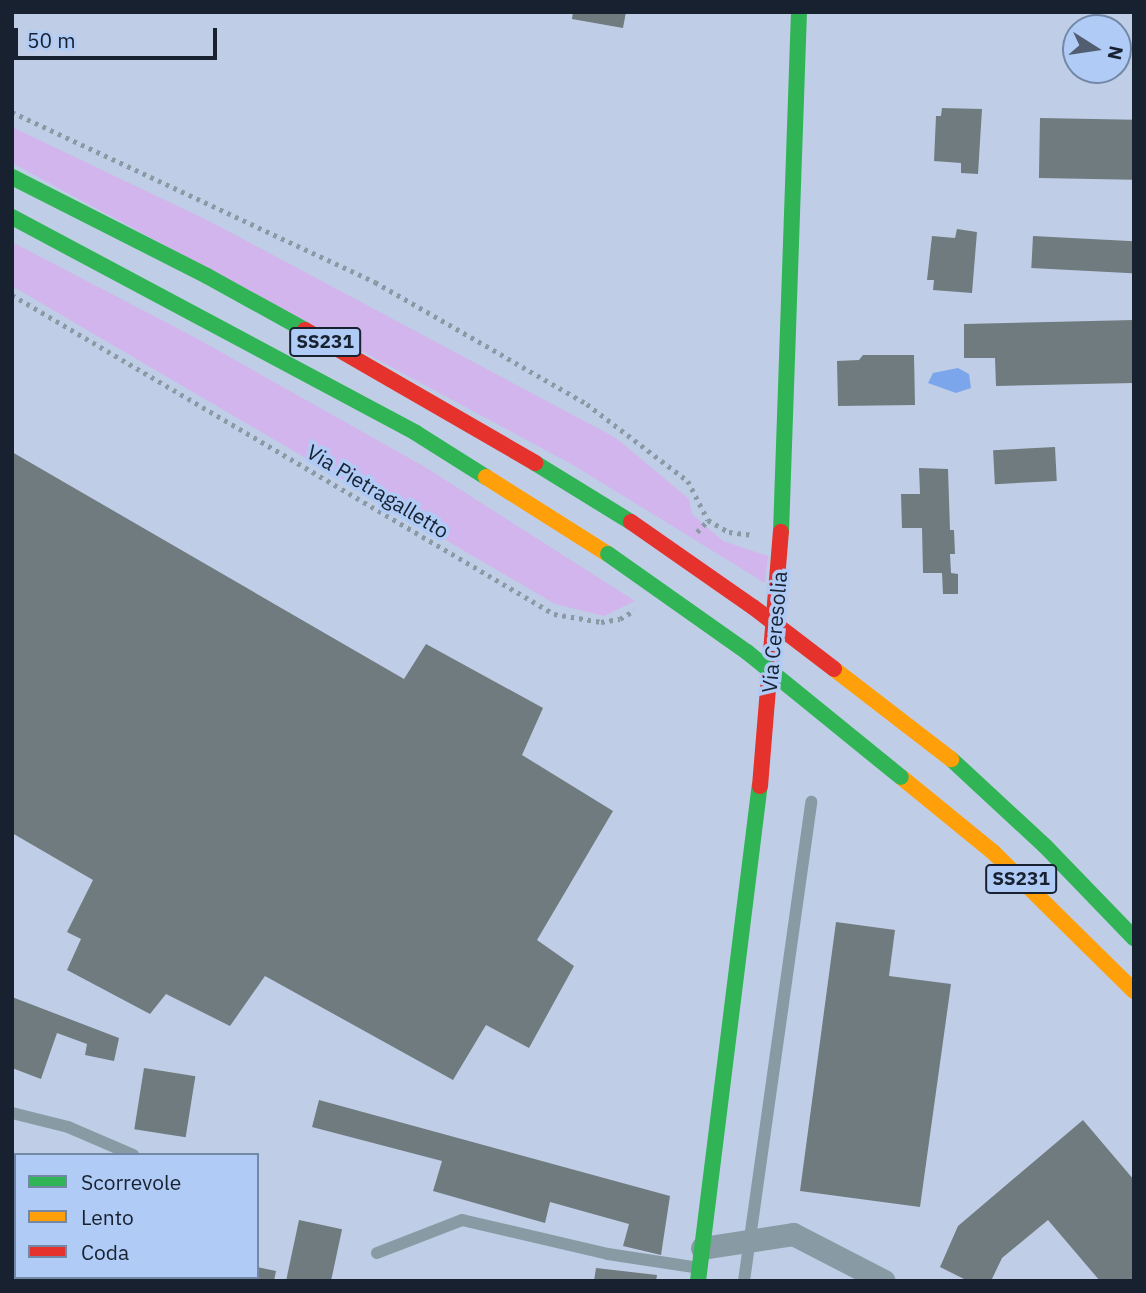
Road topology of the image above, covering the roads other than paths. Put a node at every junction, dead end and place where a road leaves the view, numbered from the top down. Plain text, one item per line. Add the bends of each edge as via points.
1 (799, 12) edge
2 (12, 177) edge
3 (12, 216) edge
4 (811, 802) dead end
5 (1134, 938) edge
6 (1134, 991) edge
7 (12, 1113) edge
8 (127, 1153) edge
9 (749, 1241) junction
10 (377, 1253) dead end
11 (699, 1266) edge
12 (744, 1281) edge
13 (884, 1281) edge

1 - 11 main road, Via Ceresolia via 781,539 757,821
2 - 5 main road, SS231, bridge via 207,276 449,411 631,522 752,607 951,759 1046,847
3 - 6 main road, SS231, bridge via 416,433 608,554 747,652 993,852
4 - 9 lane
7 - 8 lane via 68,1127
9 - 11 street
9 - 12 lane
9 - 13 street via 793,1234
10 - 11 lane via 462,1220 608,1254

